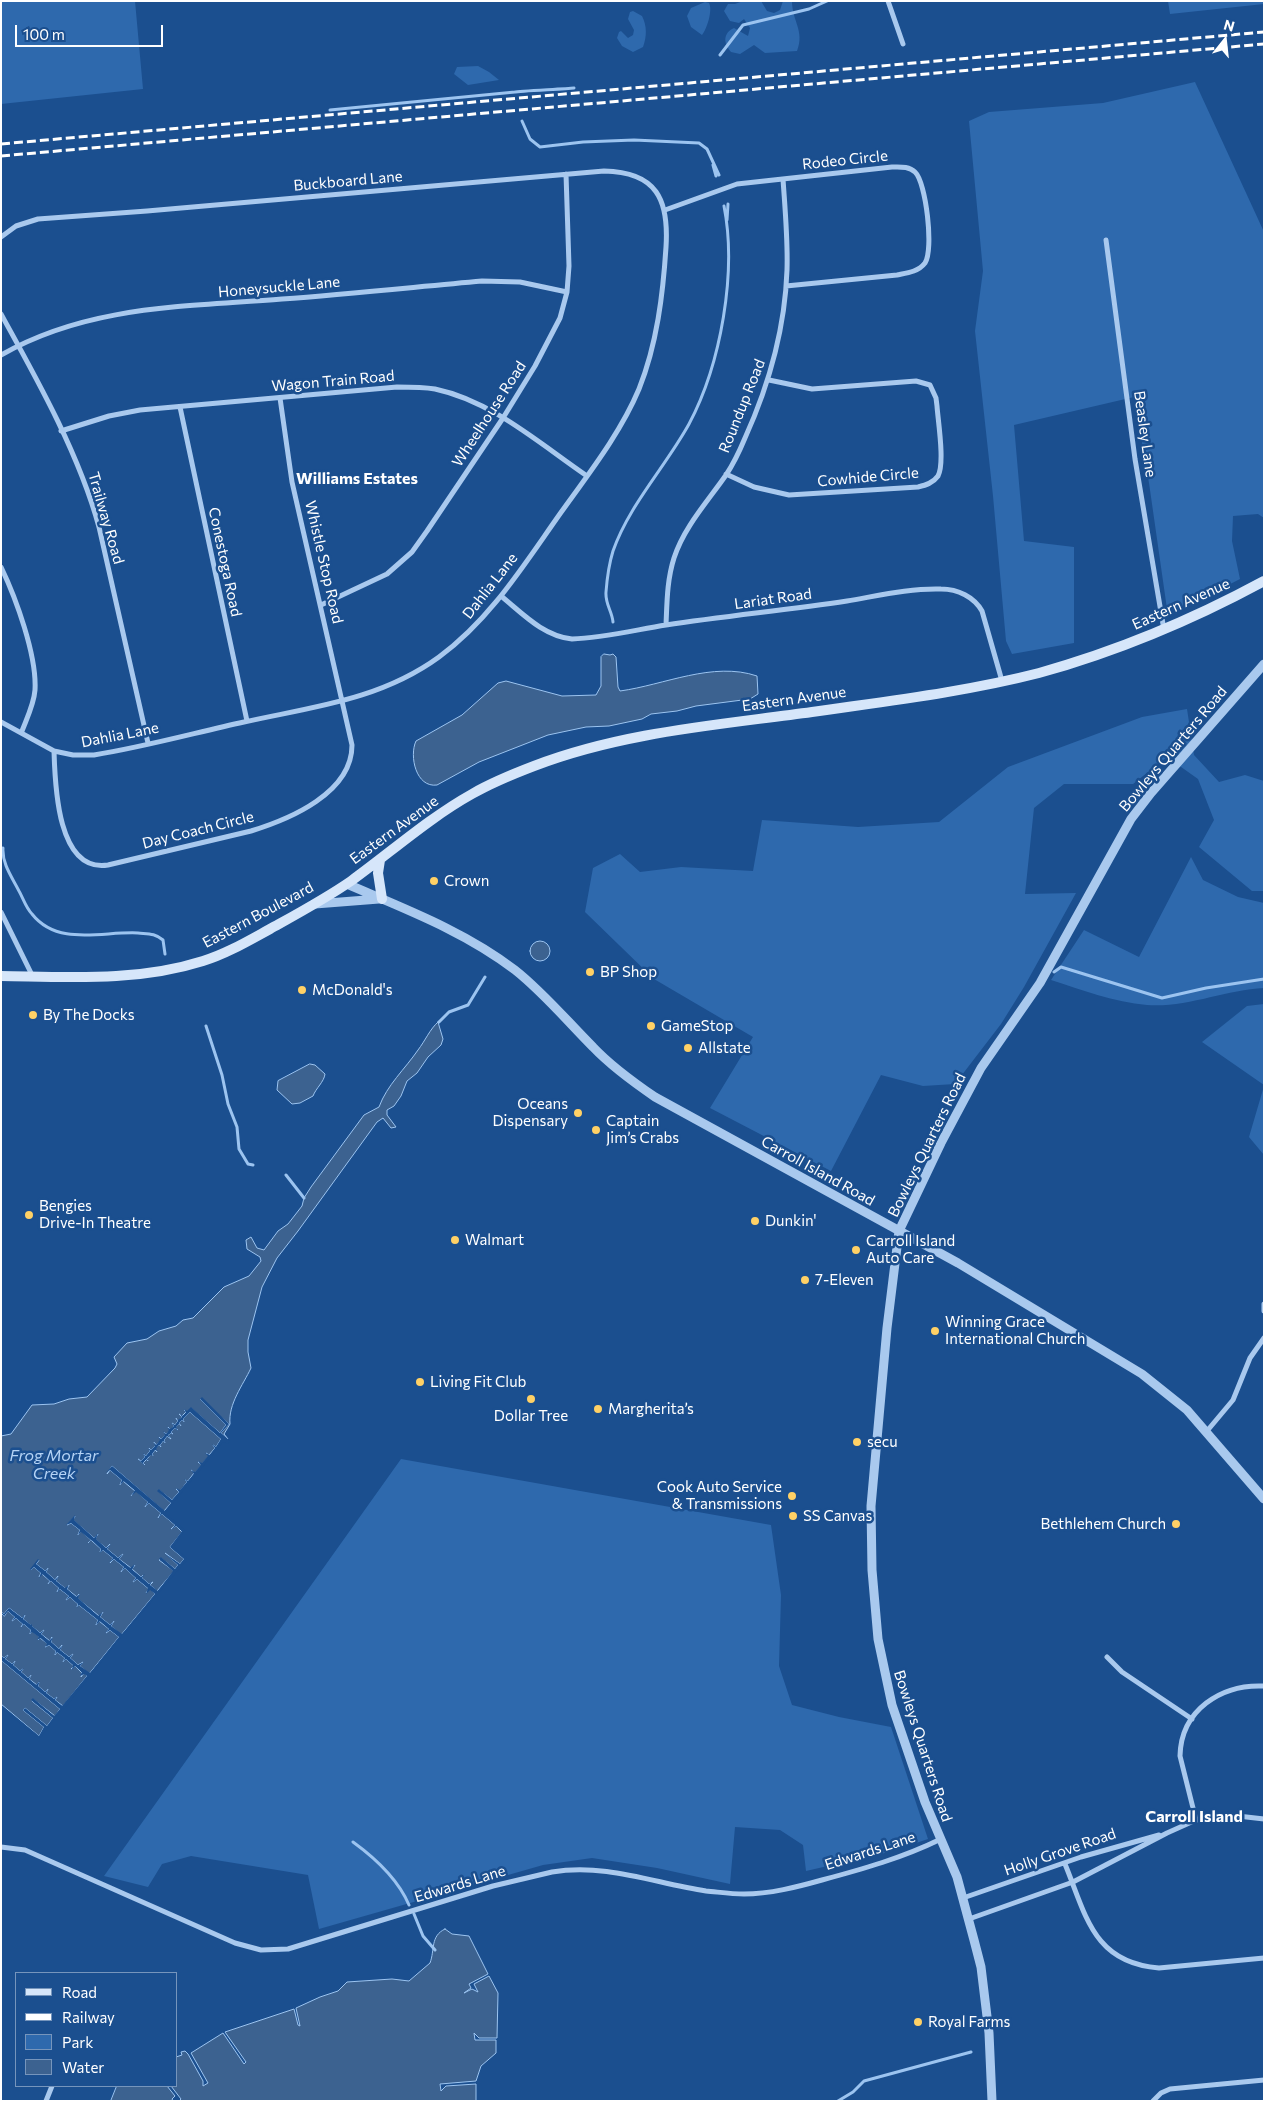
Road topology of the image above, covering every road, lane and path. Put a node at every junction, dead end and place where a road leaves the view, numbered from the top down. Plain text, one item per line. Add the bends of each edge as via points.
1 (888, 1) edge
2 (903, 44) dead end
3 (566, 174) junction
4 (783, 179) junction
5 (665, 210) junction
6 (1, 237) edge
7 (1106, 240) dead end
8 (786, 286) junction
9 (567, 292) junction
10 (1, 314) edge
11 (18, 345) junction
12 (1, 355) edge
13 (769, 380) junction
14 (280, 398) junction
15 (180, 407) junction
16 (503, 418) junction
17 (61, 432) junction
18 (726, 474) junction
19 (587, 476) junction
20 (1, 567) edge
21 (1264, 581) edge
22 (501, 596) junction
23 (321, 605) junction
24 (666, 625) junction
25 (1164, 631) junction
26 (1264, 664) edge
27 (1002, 681) junction
28 (342, 702) junction
29 (247, 721) junction
30 (1, 722) edge
31 (22, 732) junction
32 (148, 743) junction
33 (54, 751) junction
34 (380, 860) junction
35 (347, 884) junction
36 (382, 899) junction
37 (314, 904) junction
38 (1, 912) edge
39 (1, 976) edge
40 (34, 977) junction
41 (899, 1232) junction
42 (1264, 1304) edge
43 (1264, 1311) edge
44 (1264, 1338) edge
45 (1207, 1431) junction
46 (1264, 1498) edge
47 (1107, 1657) dead end
48 (1264, 1686) edge
49 (1192, 1719) junction
50 (1264, 1819) edge
51 (1196, 1820) junction
52 (1167, 1833) junction
53 (941, 1839) junction
54 (1, 1841) edge
55 (1, 1847) edge
56 (8, 1847) junction
57 (1065, 1864) junction
58 (1073, 1882) junction
59 (963, 1898) junction
60 (969, 1919) junction
61 (1264, 1958) edge
62 (1264, 2080) edge
63 (52, 2087) edge
64 (46, 2101) edge
65 (992, 2101) edge
66 (1153, 2101) edge

1 - 2 street
3 - 5 street, Buckboard Lane via 611,171 632,175 650,185
3 - 6 street, Buckboard Lane via 38,219 16,226
3 - 9 street, Wheelhouse Road
4 - 5 street, Rodeo Circle via 737,184
4 - 8 street, Roundup Road
4 - 8 street, Rodeo Circle via 892,167 913,170 922,186 929,249 924,265 911,272
5 - 19 street, Dahlia Lane via 664,278 647,364 632,405
7 - 25 street, Beasley Lane via 1136,460
8 - 13 street, Roundup Road
9 - 11 street, Honeysuckle Lane via 520,282 482,281 128,312 68,326
9 - 16 street, Wheelhouse Road via 553,332
10 - 11 street, Trailway Road
11 - 12 street, Honeysuckle Lane
11 - 17 street, Trailway Road
13 - 18 street, Roundup Road
13 - 18 street, Cowhide Circle via 812,389 916,381 930,385 936,398 941,462 938,474 932,482 918,487 795,496 762,489
14 - 15 street, Wagon Train Road
14 - 16 street, Wagon Train Road via 423,387 466,399
14 - 23 street, Whistle Stop Road via 292,482
15 - 17 street, Wagon Train Road via 126,412
15 - 29 street, Conestoga Road
16 - 19 street, Wagon Train Road
16 - 23 street, Wheelhouse Road via 412,552 387,574
17 - 32 street, Trailway Road via 73,453 93,507
18 - 24 street, Roundup Road via 674,557 669,578
19 - 22 street, Dahlia Lane
20 - 31 street via 25,632 34,676 34,695
21 - 25 main road, Eastern Avenue
22 - 24 street, Lariat Road via 538,626 567,638
22 - 28 street, Dahlia Lane via 469,632 419,670 398,682
23 - 28 street, Whistle Stop Road
24 - 27 street, Lariat Road via 942,589 959,592 982,611
25 - 27 main road, Eastern Avenue via 1088,658
26 - 41 street, Bowleys Quarters Road via 1131,819 1040,983 981,1068
27 - 34 main road, Eastern Avenue via 654,734 581,750 474,793
28 - 29 street, Dahlia Lane
28 - 33 street, Day Coach Circle via 352,745 349,768 336,784 306,808 251,831 102,866 84,861 67,836 58,802
29 - 32 street, Dahlia Lane
30 - 31 street, Dahlia Lane
31 - 33 street, Dahlia Lane
32 - 33 street, Dahlia Lane via 94,755 73,756
34 - 35 main road, Eastern Avenue
34 - 36 main road via 378,873
35 - 36 street, Carroll Island Road
35 - 37 main road, Eastern Boulevard
36 - 37 street
36 - 41 street, Carroll Island Road via 445,926 498,958 540,992 608,1061 655,1097
37 - 40 main road, Eastern Boulevard via 249,940 187,966 127,976
38 - 40 street
39 - 40 main road, Eastern Boulevard
41 - 45 street, Carroll Island Road via 1000,1288 1142,1374 1172,1396
41 - 53 street, Bowleys Quarters Road via 887,1328 872,1506 872,1570 878,1639 885,1675 925,1802
42 - 43 street
44 - 45 street via 1250,1358 1233,1400
45 - 46 street, Carroll Island Road
47 - 49 street via 1122,1672
48 - 49 street via 1241,1687 1218,1694 1199,1708
49 - 51 street via 1182,1739 1180,1756
50 - 51 street, Holly Grove Road via 1229,1815
51 - 52 street, Holly Grove Road
52 - 57 street, Holly Grove Road via 1121,1844
52 - 58 street, Holly Grove Road
53 - 56 street, Edwards Lane via 854,1873 745,1894 706,1890 602,1870 567,1870 493,1886 308,1944 272,1950 235,1943 25,1850
53 - 59 street, Bowleys Quarters Road
54 - 56 street
55 - 56 street, Edwards Lane
57 - 58 street
57 - 59 street, Holly Grove Road
58 - 60 street, Holly Grove Road
58 - 61 street via 1097,1939 1110,1952 1130,1962 1158,1968
59 - 60 street, Bowleys Quarters Road
60 - 65 street, Bowleys Quarters Road via 981,1967 992,2059
62 - 66 street via 1170,2089
63 - 64 street

